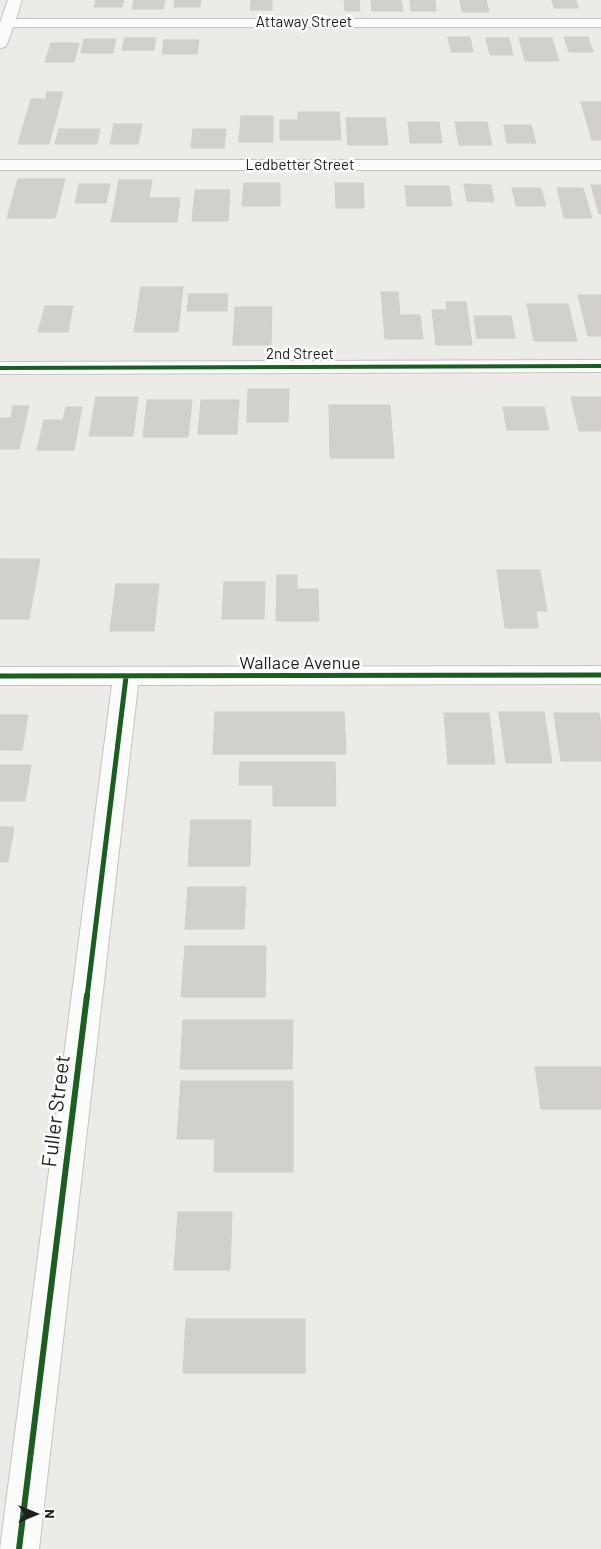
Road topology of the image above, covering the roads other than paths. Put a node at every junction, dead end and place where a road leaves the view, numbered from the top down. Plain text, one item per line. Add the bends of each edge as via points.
1 (15, 0) edge
2 (8, 22) junction
3 (601, 23) edge
4 (0, 44) edge
5 (0, 165) edge
6 (601, 165) edge
7 (601, 366) edge
8 (0, 368) edge
9 (601, 675) edge
10 (0, 676) edge
11 (126, 677) junction
12 (19, 1549) edge

1 - 2 street
2 - 3 street, Attaway Street
2 - 4 street
5 - 6 street, Ledbetter Street
7 - 8 street, 2nd Street
9 - 11 street, Wallace Avenue
10 - 11 street, Wallace Avenue
11 - 12 street, Fuller Street

